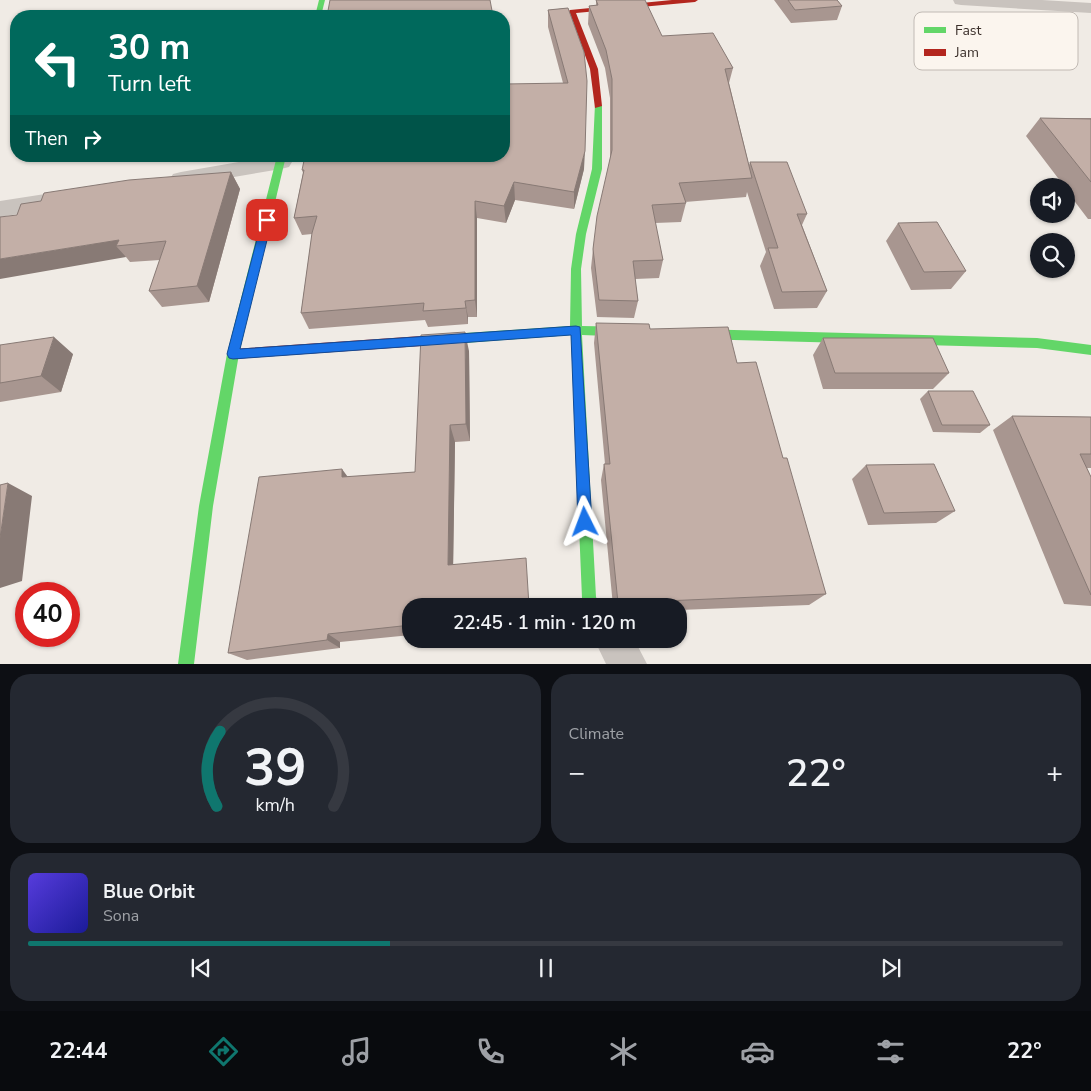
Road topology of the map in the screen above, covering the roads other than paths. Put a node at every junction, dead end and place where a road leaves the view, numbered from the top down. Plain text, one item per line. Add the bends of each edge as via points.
1 (695, 0) edge
2 (961, 0) edge
3 (1091, 8) edge
4 (267, 162) edge
5 (281, 162) edge
6 (165, 182) edge
7 (78, 196) edge
8 (0, 209) edge
9 (576, 330) junction
10 (645, 332) edge
11 (684, 333) edge
12 (1091, 350) edge
13 (233, 354) junction
14 (589, 598) edge
15 (618, 648) edge
16 (186, 664) edge
17 (628, 664) edge

1 - 9 street via 572,11 594,69 598,98 597,169 576,269
2 - 3 street
4 - 6 street
5 - 13 street
7 - 8 street
9 - 10 street
9 - 13 street
9 - 14 street
11 - 12 street via 1037,343
13 - 16 street via 206,506
15 - 17 street

